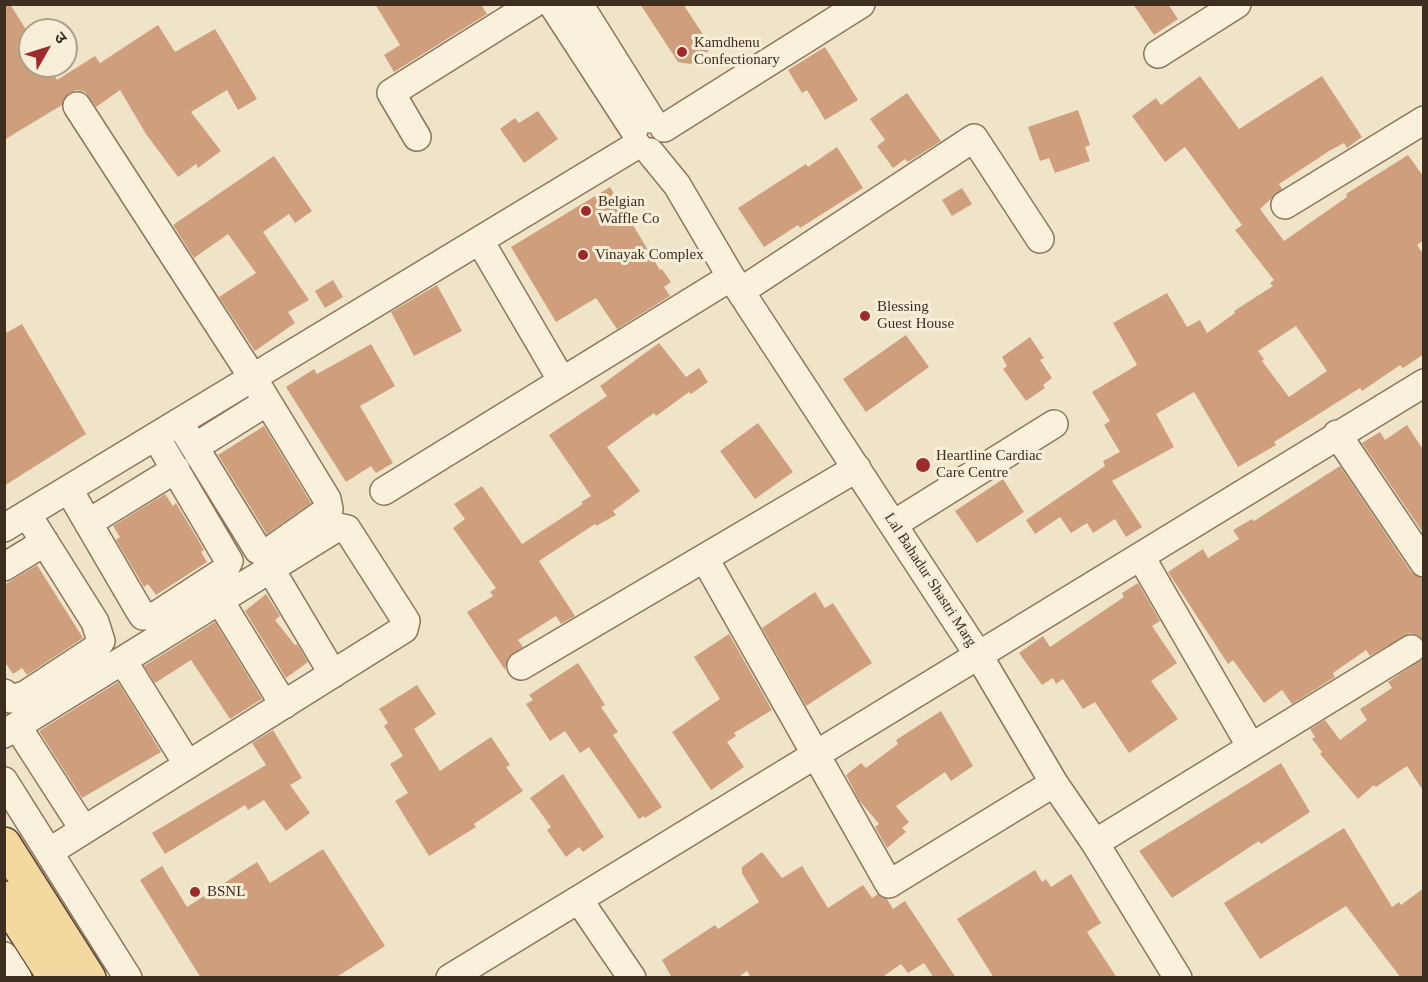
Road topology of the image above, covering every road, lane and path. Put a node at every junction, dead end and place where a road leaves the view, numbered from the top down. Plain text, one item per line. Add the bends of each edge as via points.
1 (533, 4) edge
2 (552, 4) edge
3 (579, 4) edge
4 (861, 4) edge
5 (1237, 4) edge
6 (1158, 54) dead end
7 (77, 106) dead end
8 (1424, 120) edge
9 (417, 137) dead end
10 (650, 137) junction
11 (1285, 205) dead end
12 (1040, 239) dead end
13 (480, 241) junction
14 (736, 284) junction
15 (253, 378) junction
16 (562, 381) junction
17 (1422, 387) edge
18 (216, 400) junction
19 (267, 402) junction
20 (179, 422) junction
21 (231, 424) junction
22 (1054, 424) dead end
23 (1337, 434) junction
24 (156, 437) junction
25 (195, 447) junction
26 (857, 468) junction
27 (176, 469) junction
28 (69, 489) junction
29 (384, 491) dead end
30 (27, 514) junction
31 (88, 523) junction
32 (894, 524) junction
33 (4, 528) edge
34 (45, 542) junction
35 (1141, 557) junction
36 (705, 559) junction
37 (1424, 563) edge
38 (4, 567) edge
39 (271, 570) junction
40 (220, 601) junction
41 (1411, 649) dead end
42 (979, 656) junction
43 (123, 661) junction
44 (521, 666) dead end
45 (333, 674) junction
46 (4, 693) edge
47 (284, 705) junction
48 (11, 730) edge
49 (1251, 747) junction
50 (816, 755) junction
51 (188, 765) junction
52 (4, 781) edge
53 (1054, 783) junction
54 (84, 830) junction
55 (1095, 843) junction
56 (4, 844) edge
57 (49, 852) junction
58 (4, 898) edge
59 (579, 900) junction
60 (4, 956) edge
61 (1174, 976) edge
62 (18, 978) edge
63 (55, 978) edge
64 (89, 978) edge
65 (128, 978) edge
66 (450, 978) edge
67 (632, 978) edge

1 - 9 street via 391,93
2 - 10 street
3 - 10 street
4 - 10 street
5 - 6 street
7 - 15 street
8 - 11 street
10 - 13 street
10 - 14 street, Lal Bahadur Shastri Marg
12 - 14 street via 974,138
13 - 15 street
13 - 16 street
14 - 16 street
14 - 26 street, Lal Bahadur Shastri Marg
15 - 18 street
15 - 19 street
16 - 29 street
17 - 23 street
18 - 20 street
18 - 21 street
19 - 21 street
19 - 25 street via 327,499 329,509 268,552 262,553 255,546
20 - 24 street
20 - 25 street
21 - 25 street
22 - 32 street
23 - 35 street
23 - 37 street
24 - 27 street
24 - 28 street
26 - 32 street, Lal Bahadur Shastri Marg
26 - 36 street
27 - 31 street
27 - 31 street via 230,561 224,571 155,616 143,615 139,610
28 - 30 street
28 - 31 street
30 - 33 street
30 - 34 street
32 - 42 street, Lal Bahadur Shastri Marg
34 - 38 street
34 - 46 street via 95,622 101,641 95,649 25,695 11,699
35 - 42 street
35 - 49 street
36 - 44 street
36 - 50 street
39 - 40 street
39 - 45 street
39 - 45 street via 338,527 344,527 406,621 404,629
40 - 43 street
40 - 47 street
41 - 49 street
42 - 50 street
42 - 53 street, Lal Bahadur Shastri Marg
43 - 48 street
43 - 51 street
45 - 47 street
47 - 51 street
48 - 54 street
49 - 55 street
50 - 53 street via 889,884
50 - 59 street
51 - 54 street
52 - 57 street
53 - 55 street, Lal Bahadur Shastri Marg
54 - 57 street
55 - 61 street, Lal Bahadur Shastri Marg
56 - 64 main road
57 - 65 street
58 - 63 main road
59 - 66 street
59 - 67 street
60 - 62 street

